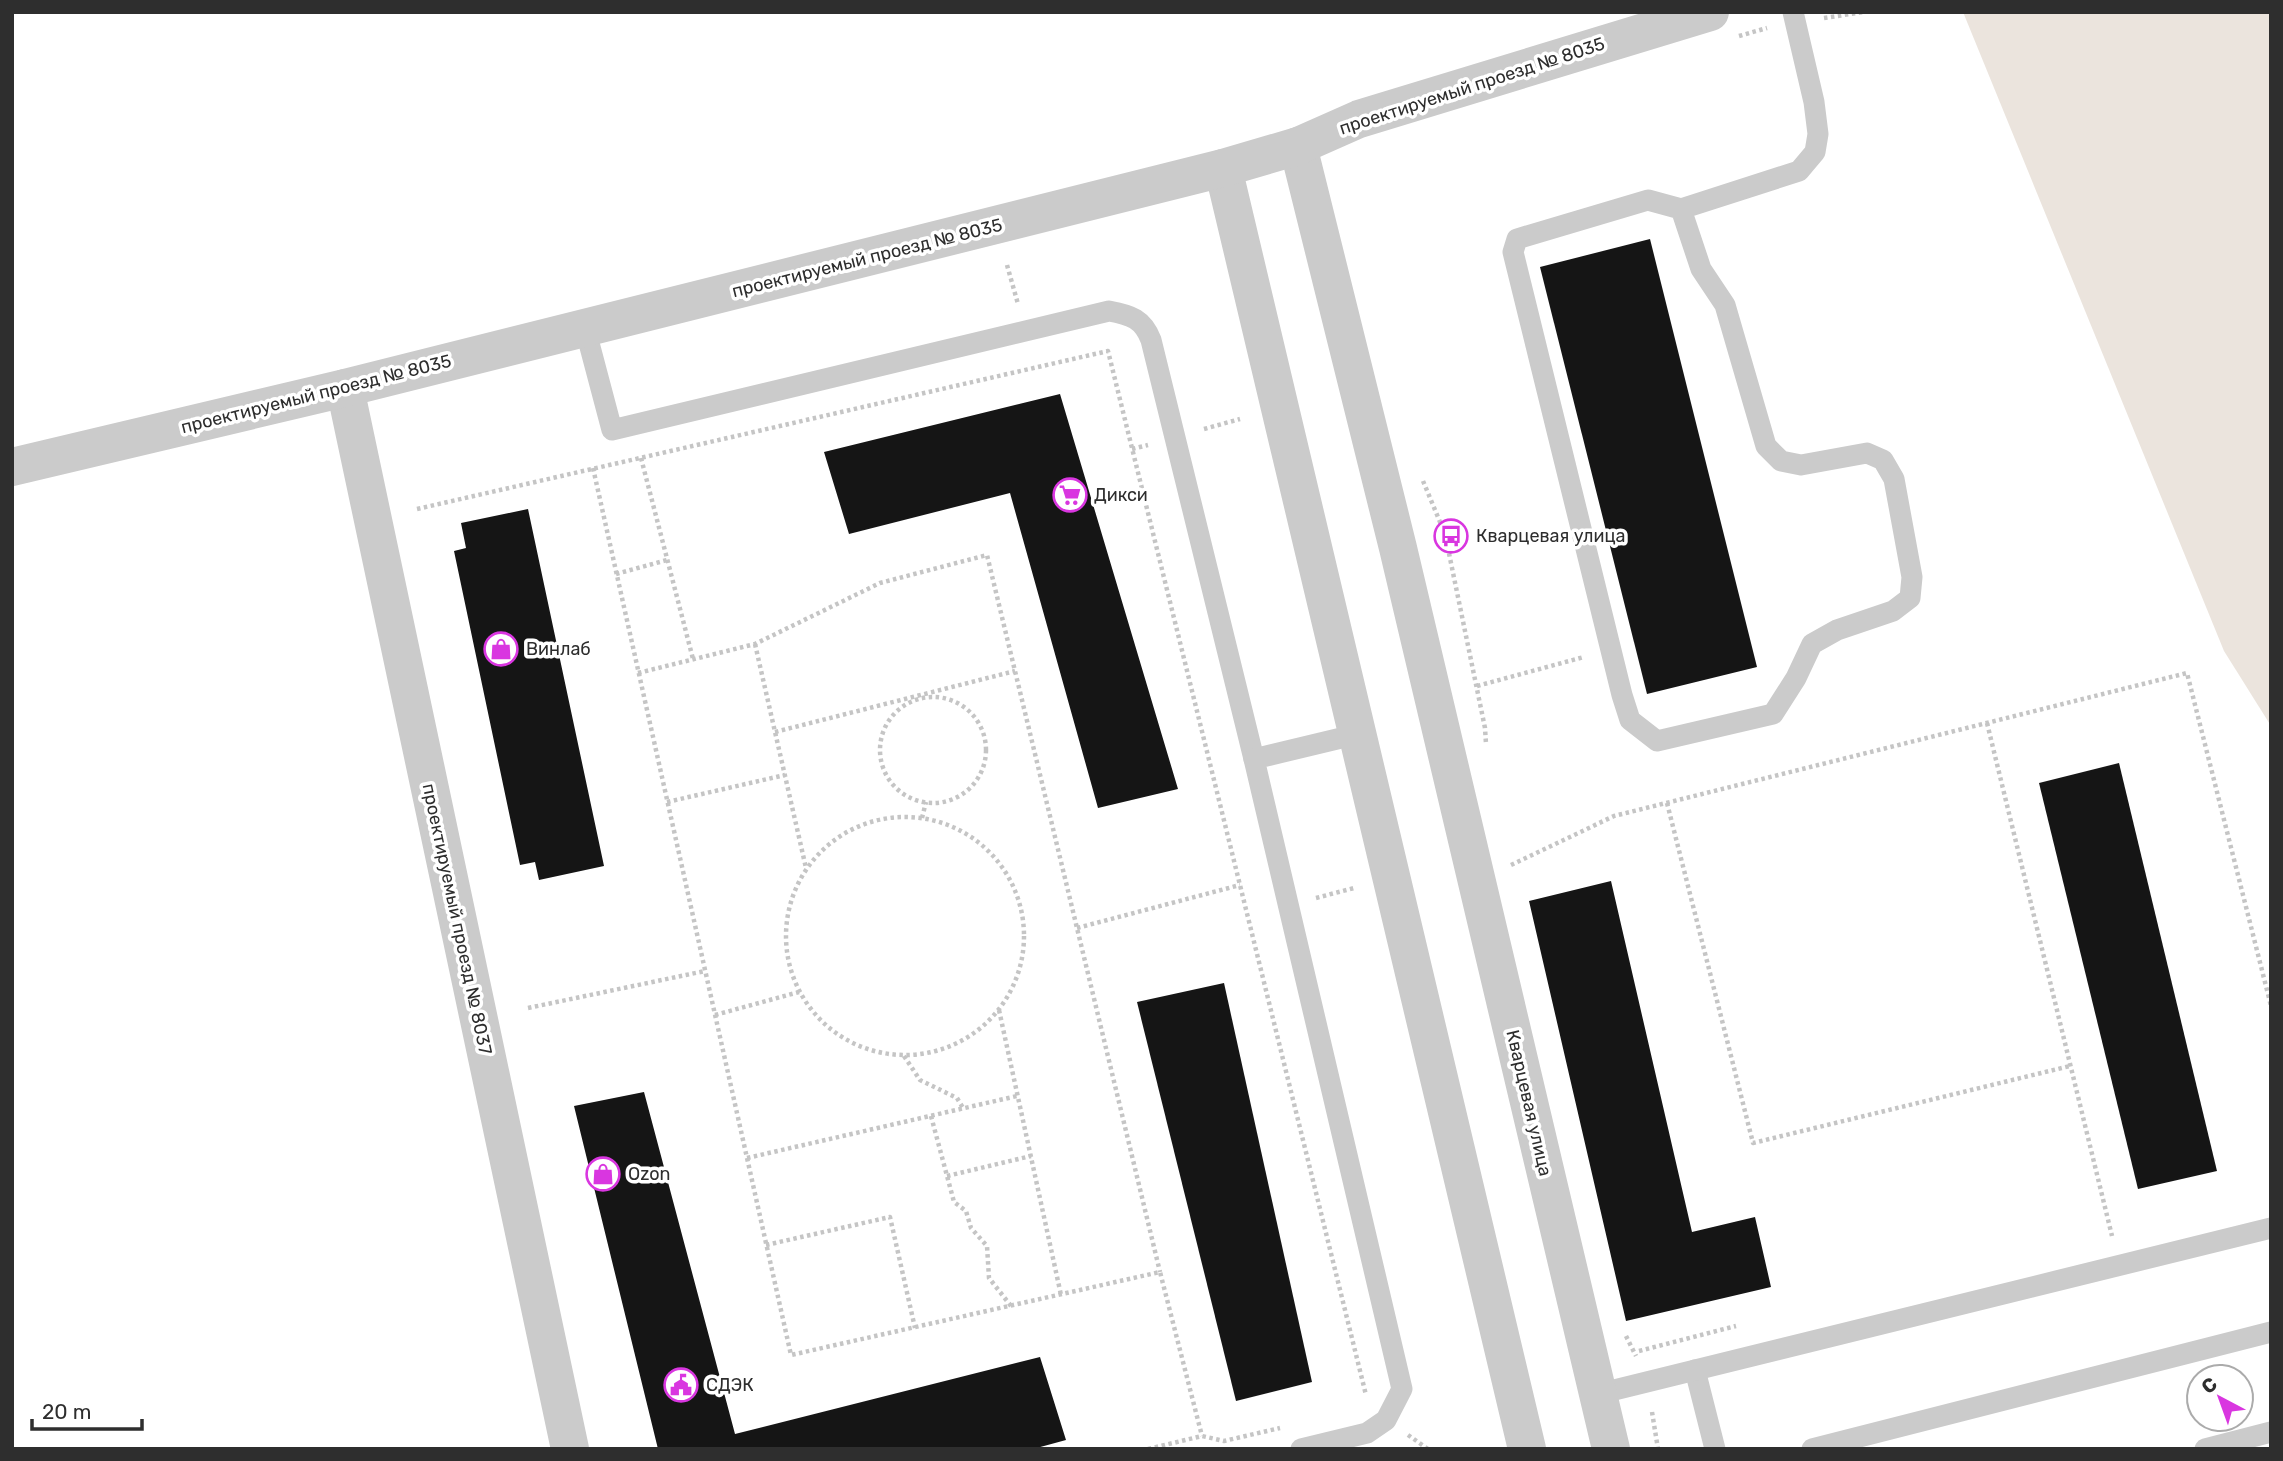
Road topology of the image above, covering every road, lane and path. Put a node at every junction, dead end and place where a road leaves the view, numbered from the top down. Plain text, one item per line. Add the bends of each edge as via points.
1 (1864, 12) edge
2 (1795, 18) edge
3 (1722, 25) edge
4 (1298, 146) junction
5 (1223, 168) junction
6 (1681, 209) junction
7 (585, 328) junction
8 (345, 388) junction
9 (641, 458) junction
10 (12, 467) edge
11 (593, 468) junction
12 (1420, 472) dead end
13 (416, 509) dead end
14 (667, 560) junction
15 (616, 574) junction
16 (755, 644) junction
17 (1611, 650) junction
18 (693, 659) junction
19 (1015, 671) junction
20 (638, 673) junction
21 (1477, 687) junction
22 (934, 694) junction
23 (1987, 723) junction
24 (775, 732) junction
25 (1358, 734) junction
26 (1487, 753) dead end
27 (1254, 759) junction
28 (785, 775) junction
29 (667, 802) junction
30 (926, 802) junction
31 (1667, 803) junction
32 (922, 818) junction
33 (1501, 869) dead end
34 (806, 870) junction
35 (1240, 885) junction
36 (1077, 928) junction
37 (705, 971) junction
38 (799, 992) junction
39 (2271, 1006) edge
40 (528, 1009) dead end
41 (999, 1010) junction
42 (715, 1015) junction
43 (903, 1055) junction
44 (2070, 1066) junction
45 (1017, 1096) junction
46 (964, 1109) junction
47 (931, 1116) junction
48 (1031, 1156) junction
49 (747, 1158) junction
50 (947, 1176) junction
51 (2271, 1228) edge
52 (2112, 1236) dead end
53 (766, 1245) junction
54 (1160, 1272) junction
55 (1061, 1295) junction
56 (1011, 1306) junction
57 (915, 1328) junction
58 (1624, 1332) dead end
59 (2271, 1332) edge
60 (1695, 1370) junction
61 (1645, 1382) junction
62 (1598, 1394) junction
63 (1361, 1403) dead end
64 (1291, 1425) dead end
65 (2271, 1432) edge
66 (1202, 1436) junction
67 (569, 1449) edge
68 (1148, 1449) edge
69 (1301, 1449) edge
70 (1527, 1449) edge
71 (1611, 1449) edge
72 (1658, 1449) edge
73 (1715, 1449) edge
74 (1812, 1449) edge
75 (2205, 1449) edge

1 - 2 path
2 - 3 path
2 - 6 lane via 1814,102 1815,152 1799,171
3 - 4 street, проектируемый проезд № 8035 via 1359,119
4 - 5 street, проектируемый проезд № 8035
4 - 62 street, Кварцевая улица
5 - 7 street, проектируемый проезд № 8035
5 - 25 street
6 - 17 lane via 1648,200 1517,239 1513,252
6 - 17 lane via 1701,269 1726,305 1766,446 1780,461 1801,465 1867,453 1883,460 1894,479 1912,577 1910,598 1893,611 1812,644 1773,714 1657,741 1630,720
7 - 8 street, проектируемый проезд № 8035
7 - 27 lane via 611,430 1109,311 1140,320 1151,341
8 - 10 street, проектируемый проезд № 8035
8 - 67 street, проектируемый проезд № 8037
9 - 11 path
9 - 14 path
9 - 35 path via 1108,351
11 - 13 path
11 - 15 path
12 - 21 path via 1445,534
14 - 15 path
14 - 18 path
15 - 20 path
16 - 18 path
16 - 19 path via 880,583 987,555
16 - 24 path
17 - 21 path
18 - 20 path
19 - 22 path
19 - 36 path
20 - 29 path
21 - 26 path
22 - 24 path
22 - 30 path via 901,707 887,722 880,742 882,763 891,781 906,796
22 - 30 path via 971,712 983,730 987,750 971,788 946,801
23 - 31 path
23 - 39 path via 2187,673
23 - 44 path
24 - 28 path
25 - 27 lane
25 - 70 street
27 - 69 lane via 1402,1389 1386,1420 1367,1433
28 - 29 path
28 - 34 path
29 - 37 path
30 - 32 path
31 - 33 path via 1614,816
31 - 44 path via 1753,1143
32 - 34 path via 891,817 861,825 833,840
32 - 41 path via 952,826 979,842 1000,864 1016,891 1023,953
34 - 38 path via 790,904 785,935
35 - 36 path
35 - 63 path via 1366,1395
36 - 54 path
37 - 40 path
37 - 42 path
38 - 42 path
38 - 43 path via 819,1020 844,1038 872,1051
41 - 43 path via 963,1040 934,1052
41 - 45 path
42 - 49 path
43 - 46 path via 920,1080 957,1098
44 - 52 path
45 - 46 path
45 - 48 path
46 - 47 path
47 - 49 path
47 - 50 path
48 - 50 path
48 - 55 path
49 - 53 path
50 - 56 path via 954,1202 966,1211 971,1228 987,1246 989,1278
51 - 60 lane
53 - 57 path via 791,1355
53 - 57 path via 890,1216
54 - 55 path
54 - 66 path
55 - 56 path
56 - 57 path
58 - 61 path
59 - 74 lane
60 - 61 lane
60 - 73 lane
61 - 62 lane
61 - 72 path
62 - 71 street, Кварцевая улица
64 - 66 path via 1224,1441
65 - 75 lane
66 - 68 path

